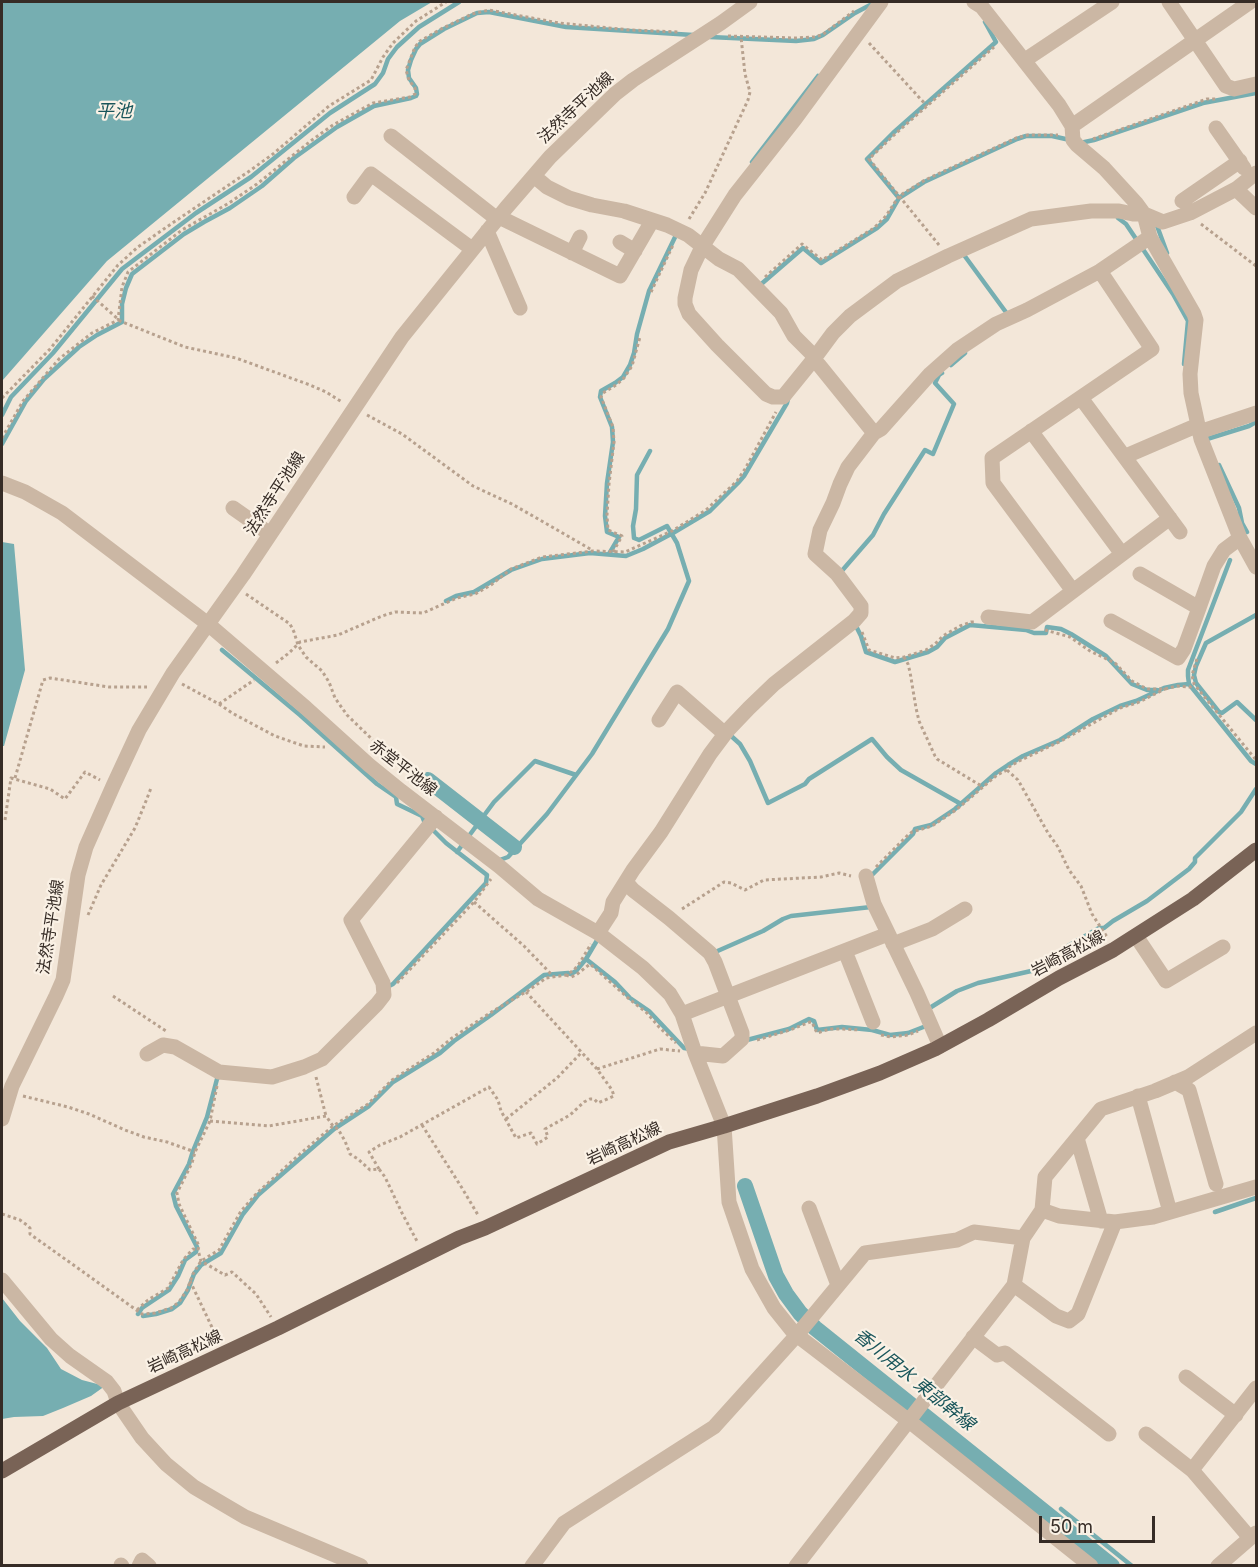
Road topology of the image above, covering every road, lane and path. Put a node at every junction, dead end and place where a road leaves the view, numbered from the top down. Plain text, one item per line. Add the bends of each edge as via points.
1 (446, 2) edge
2 (750, 2) edge
3 (881, 2) edge
4 (975, 2) edge
5 (1112, 2) edge
6 (1168, 2) edge
7 (1250, 2) edge
8 (860, 29) junction
9 (741, 36) dead end
10 (1006, 37) junction
11 (1195, 40) junction
12 (1025, 60) junction
13 (1257, 84) edge
14 (1223, 98) dead end
15 (927, 106) junction
16 (1216, 128) dead end
17 (1073, 133) junction
18 (391, 136) dead end
19 (1240, 161) junction
20 (1254, 175) edge
21 (534, 176) junction
22 (1236, 189) junction
23 (899, 196) junction
24 (354, 197) dead end
25 (1186, 207) junction
26 (1257, 208) edge
27 (1144, 214) junction
28 (652, 221) junction
29 (494, 222) junction
30 (681, 232) junction
31 (580, 237) dead end
32 (1150, 237) junction
33 (620, 242) dead end
34 (703, 246) junction
35 (472, 249) junction
36 (635, 251) junction
37 (572, 253) junction
38 (948, 256) junction
39 (1257, 266) edge
40 (1100, 271) junction
41 (755, 287) junction
42 (651, 292) dead end
43 (520, 308) dead end
44 (640, 337) dead end
45 (813, 360) junction
46 (783, 397) junction
47 (2, 398) edge
48 (1081, 398) junction
49 (1257, 413) edge
50 (1198, 429) junction
51 (1031, 431) junction
52 (874, 433) junction
53 (1126, 456) junction
54 (2, 483) edge
55 (233, 508) dead end
56 (1170, 518) junction
57 (1180, 532) dead end
58 (270, 534) junction
59 (1240, 538) junction
60 (613, 552) junction
61 (1122, 554) junction
62 (1257, 567) edge
63 (1140, 574) dead end
64 (234, 587) junction
65 (1073, 591) junction
66 (1200, 608) junction
67 (856, 620) junction
68 (983, 620) joint
69 (1111, 621) dead end
70 (208, 624) junction
71 (1037, 629) dead end
72 (298, 644) junction
73 (1200, 650) dead end
74 (904, 657) junction
75 (264, 672) junction
76 (167, 683) junction
77 (1194, 684) junction
78 (1165, 689) junction
79 (219, 704) junction
80 (659, 720) dead end
81 (725, 734) junction
82 (351, 748) junction
83 (1257, 760) edge
84 (369, 765) junction
85 (1007, 770) junction
86 (15, 778) junction
87 (113, 786) junction
88 (983, 787) junction
89 (151, 788) dead end
90 (436, 816) junction
91 (4, 817) edge
92 (1257, 850) edge
93 (500, 866) junction
94 (866, 876) junction
95 (626, 882) junction
96 (474, 902) junction
97 (965, 909) dead end
98 (669, 918) junction
99 (70, 927) junction
100 (598, 933) junction
101 (1136, 936) junction
102 (891, 939) junction
103 (1223, 947) dead end
104 (1113, 950) junction
105 (845, 951) junction
106 (566, 975) junction
107 (553, 976) junction
108 (392, 989) dead end
109 (526, 992) junction
110 (113, 996) dead end
111 (728, 997) junction
112 (682, 1014) junction
113 (932, 1026) junction
114 (869, 1028) junction
115 (1257, 1033) edge
116 (171, 1034) dead end
117 (740, 1042) junction
118 (940, 1047) junction
119 (581, 1053) junction
120 (695, 1053) junction
121 (147, 1054) dead end
122 (314, 1067) dead end
123 (597, 1069) junction
124 (219, 1072) junction
125 (1175, 1082) junction
126 (10, 1093) junction
127 (1138, 1096) junction
128 (326, 1116) junction
129 (2, 1119) edge
130 (506, 1119) junction
131 (210, 1121) junction
132 (422, 1125) junction
133 (333, 1126) junction
134 (724, 1126) junction
135 (1077, 1138) junction
136 (195, 1152) junction
137 (379, 1169) junction
138 (1216, 1184) dead end
139 (1257, 1186) edge
140 (809, 1208) dead end
141 (1042, 1210) junction
142 (1170, 1212) junction
143 (2, 1214) edge
144 (1108, 1221) junction
145 (485, 1228) junction
146 (1023, 1238) junction
147 (198, 1250) junction
148 (425, 1255) junction
149 (201, 1261) junction
150 (2, 1280) edge
151 (190, 1281) junction
152 (838, 1285) junction
153 (1014, 1285) junction
154 (136, 1310) junction
155 (804, 1327) junction
156 (278, 1328) junction
157 (973, 1337) junction
158 (225, 1354) junction
159 (1186, 1377) dead end
160 (1257, 1388) edge
161 (118, 1403) junction
162 (915, 1413) junction
163 (1236, 1415) junction
164 (1109, 1434) dead end
165 (1146, 1434) dead end
166 (1192, 1470) junction
167 (2, 1471) edge
168 (1253, 1536) edge
169 (326, 1559) edge
170 (139, 1566) edge
171 (149, 1566) edge
172 (361, 1566) edge
173 (532, 1566) edge
174 (796, 1566) edge
175 (1091, 1566) edge
176 (1218, 1566) edge

1 - 47 path via 416,21 393,43 371,80 329,106 273,154 154,235 118,265 50,350
2 - 21 street, 法然寺平池線 via 615,94
3 - 8 street
4 - 10 street
5 - 12 street
6 - 11 street
7 - 11 street
8 - 15 path
8 - 34 street via 735,195
9 - 30 path via 748,100 705,193
10 - 12 street
10 - 15 path
11 - 13 street via 1227,86 1234,89
11 - 17 street
12 - 17 street via 1059,105
14 - 17 path via 1207,99 1094,139 1080,141
15 - 23 path via 869,159
16 - 19 street
17 - 23 path via 1066,137 1016,138 924,180
17 - 27 street via 1077,145 1104,168
18 - 29 street
19 - 20 street
19 - 25 street
20 - 22 street
21 - 28 street via 569,198
21 - 29 street, 法然寺平池線
22 - 25 street
22 - 26 street
23 - 38 path
23 - 41 path via 874,228 822,260 802,244
24 - 35 street via 371,174 406,209
25 - 27 street via 1163,222
25 - 39 path via 1189,215
27 - 32 street
27 - 38 street via 1091,211 1031,219
28 - 30 street
28 - 36 street
29 - 35 street, 法然寺平池線
29 - 37 street
29 - 43 street
30 - 34 street
30 - 42 path
31 - 37 street
32 - 40 street
32 - 50 street via 1196,320 1190,374
33 - 36 street
34 - 41 street via 738,269
34 - 46 street via 688,281 685,304 689,314 766,394
35 - 58 street, 法然寺平池線 via 402,338
36 - 37 street via 620,276
38 - 45 street via 897,281 857,309
40 - 48 street via 1152,349
40 - 52 street via 996,324 957,350
41 - 45 street via 781,313
44 - 60 path via 632,366 602,397 613,426 614,442 608,530 622,536
45 - 46 street
45 - 52 street
46 - 60 path via 741,475 706,510 638,547
48 - 51 street
48 - 53 street
49 - 50 street
50 - 53 street
50 - 59 street
51 - 61 street
51 - 65 street via 992,458 993,483
52 - 67 street via 848,467 820,530 816,551 861,606
53 - 56 street
54 - 70 street, 赤堂平池線 via 62,513
55 - 58 street
56 - 57 street
56 - 61 street
58 - 64 street, 法然寺平池線
59 - 62 street
59 - 66 street via 1224,550 1214,566
60 - 72 path via 542,557 511,569 475,594 423,614 395,612 338,635
61 - 65 street
63 - 66 street
64 - 70 street, 法然寺平池線
64 - 72 path via 290,624
65 - 68 street via 1032,622
66 - 69 street via 1178,658
67 - 74 path via 869,650
67 - 81 street via 774,684
68 - 74 path via 960,626 926,650
70 - 75 street, 赤堂平池線
70 - 76 street, 法然寺平池線
71 - 78 path via 1070,637 1115,663 1132,681 1147,689
72 - 75 path
72 - 84 path via 322,671 347,715 377,744 381,751
73 - 77 path via 1193,668
74 - 88 path via 919,721 935,756
75 - 79 path
75 - 82 street, 赤堂平池線
76 - 79 path
76 - 86 path via 109,687 44,680
76 - 87 street, 法然寺平池線
77 - 78 path
77 - 83 path
78 - 85 path via 1120,708
79 - 82 path via 268,732 304,746
80 - 81 street via 677,692
81 - 95 street
82 - 84 street, 赤堂平池線
84 - 90 street, 赤堂平池線
85 - 88 path
85 - 104 path via 1018,780 1081,886
86 - 87 path via 50,789 65,799 85,772
86 - 91 path via 11,778
87 - 99 street, 法然寺平池線 via 86,847
88 - 94 path via 932,826 912,832
89 - 99 path via 135,828 101,885 81,931
90 - 93 street, 赤堂平池線
90 - 124 street via 351,920 382,983 384,994 377,1004 322,1059 304,1067 272,1077
92 - 101 main road, 岩崎高松線
93 - 96 path
93 - 100 street, 赤堂平池線 via 538,899
94 - 98 path via 863,879 839,873 821,878 764,880 745,890 724,882
94 - 102 street
95 - 98 street
95 - 100 street
96 - 107 path
96 - 108 path
97 - 102 street via 932,929
98 - 111 street via 710,953
99 - 126 street, 法然寺平池線 via 63,980
100 - 106 path via 579,964
100 - 112 street, 赤堂平池線 via 670,994
101 - 103 street via 1166,981
101 - 104 main road, 岩崎高松線
102 - 105 street
102 - 113 street
104 - 118 main road, 岩崎高松線
105 - 111 street
105 - 114 street
106 - 107 path
106 - 123 path via 576,975 590,964 685,1051 660,1048
107 - 109 path
109 - 119 path
109 - 133 path via 452,1038 392,1080 368,1104
110 - 116 path
111 - 112 street
111 - 117 street via 742,1033
112 - 120 street, 赤堂平池線
113 - 114 path via 891,1037
113 - 118 street
114 - 117 path via 817,1032 810,1022 772,1036
115 - 125 street
117 - 120 street via 723,1056
118 - 134 main road, 岩崎高松線 via 880,1073
119 - 123 path
119 - 130 path
120 - 134 street, 赤堂平池線
121 - 124 street via 163,1045 176,1047
122 - 128 path
123 - 130 path via 614,1096 598,1103 590,1099 584,1102 545,1129 548,1137 537,1144 531,1133 516,1138
124 - 131 path
125 - 127 street
125 - 138 street via 1189,1090
126 - 129 street, 法然寺平池線
126 - 136 path via 68,1107
127 - 135 street via 1101,1109
127 - 142 street
128 - 131 path via 269,1126
128 - 133 path
130 - 132 path via 489,1087
131 - 136 path
132 - 137 path via 369,1152
132 - 145 path
133 - 137 path via 342,1135 350,1154 370,1170
133 - 149 path via 257,1193 219,1250
134 - 145 main road, 岩崎高松線 via 669,1142
134 - 155 street, 赤堂平池線 via 729,1202 752,1269 774,1308
135 - 141 street via 1045,1177
135 - 144 street
136 - 147 path via 177,1193
137 - 148 path
139 - 142 street
140 - 152 street
141 - 144 street via 1059,1216
141 - 146 street
142 - 144 street
143 - 154 path via 27,1225 30,1233
144 - 153 street via 1078,1314 1070,1321 1056,1316
145 - 148 main road, 岩崎高松線
146 - 152 street via 974,1232 957,1240 865,1253
146 - 153 street
147 - 149 path
147 - 154 path via 193,1249 183,1260 168,1288
148 - 156 main road, 岩崎高松線
149 - 151 path
149 - 156 path via 225,1275 232,1272 256,1294
150 - 161 street via 51,1339 108,1382
151 - 154 path via 179,1302 171,1308 142,1314
151 - 158 path
152 - 155 street
153 - 157 street
155 - 162 street, 赤堂平池線
155 - 173 street via 714,1427 564,1523
156 - 158 main road, 岩崎高松線
157 - 162 street
157 - 164 street via 997,1355 1005,1353
158 - 161 main road, 岩崎高松線
159 - 163 street
160 - 163 street
161 - 167 main road, 岩崎高松線
161 - 169 street via 142,1438 194,1487
162 - 174 street
162 - 175 street, 赤堂平池線
163 - 166 street
165 - 166 street
166 - 168 street
168 - 176 street
169 - 172 street
170 - 171 street via 142,1560

